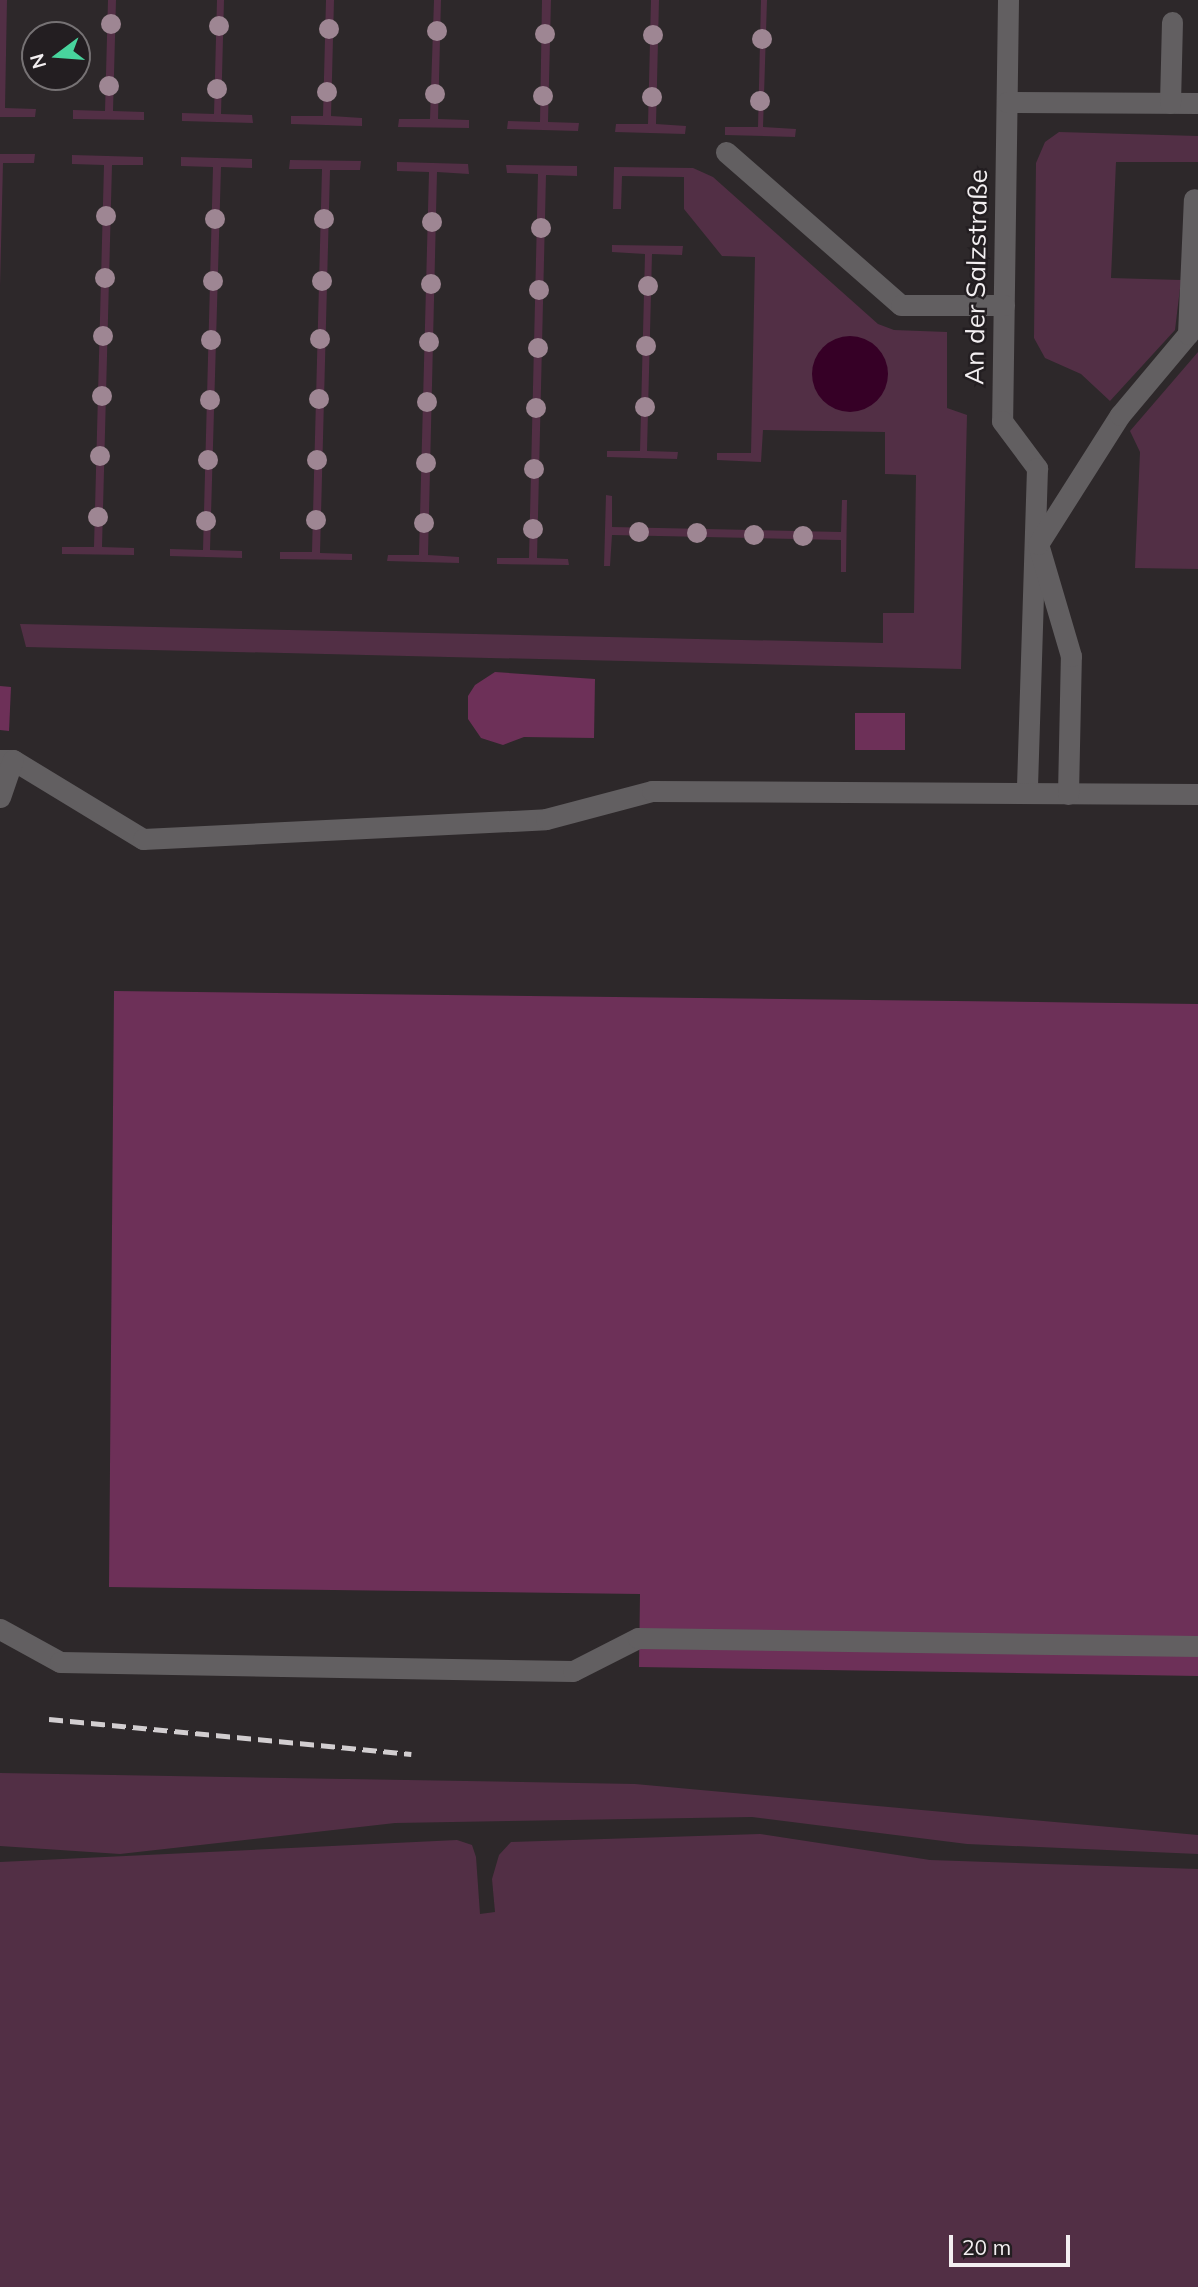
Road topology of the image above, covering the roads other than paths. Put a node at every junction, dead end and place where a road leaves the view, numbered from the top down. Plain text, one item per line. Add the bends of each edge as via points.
1 (1008, 0) edge
2 (1172, 22) dead end
3 (1007, 102) junction
4 (1170, 103) junction
5 (1198, 103) edge
6 (726, 152) dead end
7 (1194, 199) dead end
8 (1004, 305) junction
9 (1038, 544) junction
10 (7, 760) edge
11 (1027, 793) junction
12 (1068, 794) junction
13 (1198, 794) edge
14 (0, 797) edge
15 (0, 1629) edge
16 (1198, 1646) edge

1 - 3 street, An der Salzstraße
2 - 4 street
3 - 4 street
3 - 8 street, An der Salzstraße
4 - 5 street
6 - 8 street via 901,305
7 - 9 street via 1188,334 1120,415
8 - 9 street, An der Salzstraße via 1002,421 1037,468
9 - 11 street
9 - 12 street via 1071,656
10 - 11 street via 143,839 546,819 652,791
10 - 14 street
11 - 12 street
12 - 13 street
15 - 16 street via 60,1662 545,1671 573,1671 638,1638

